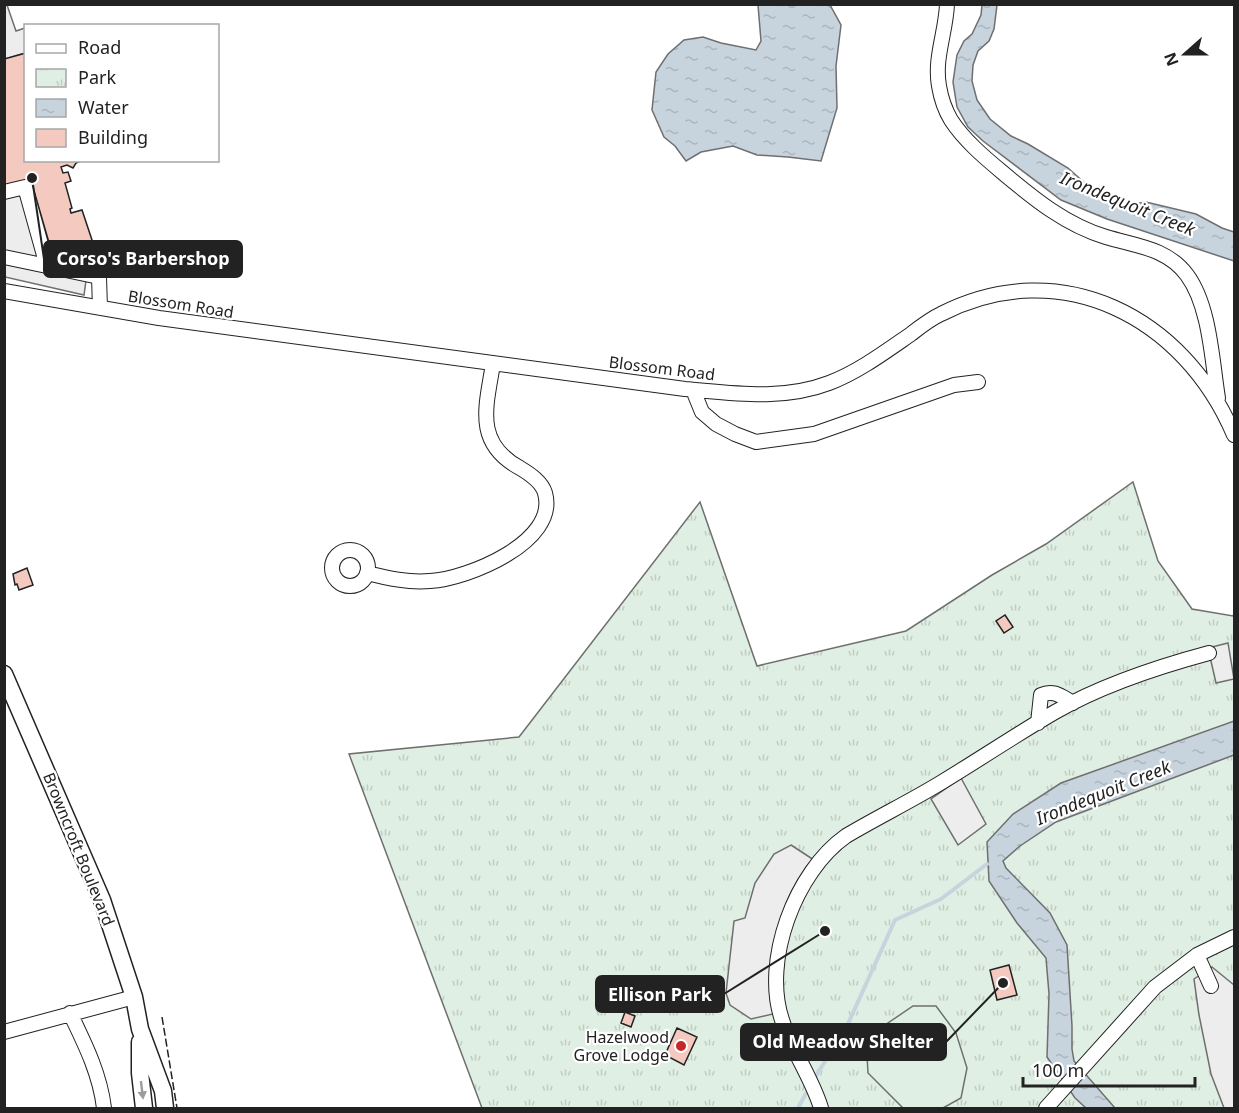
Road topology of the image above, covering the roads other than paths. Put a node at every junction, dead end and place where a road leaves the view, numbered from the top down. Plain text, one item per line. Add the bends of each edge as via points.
1 (947, 4) edge
2 (4, 192) edge
3 (4, 257) edge
4 (47, 266) junction
5 (4, 291) edge
6 (100, 308) junction
7 (493, 364) junction
8 (978, 382) dead end
9 (693, 390) junction
10 (1218, 400) junction
11 (1234, 435) edge
12 (367, 573) dead end
13 (1209, 653) dead end
14 (4, 674) edge
15 (1073, 703) junction
16 (1038, 723) junction
17 (1234, 937) edge
18 (1197, 955) junction
19 (1211, 986) dead end
20 (134, 997) junction
21 (70, 1013) junction
22 (140, 1029) junction
23 (4, 1032) edge
24 (104, 1108) edge
25 (144, 1108) edge
26 (165, 1108) edge
27 (821, 1108) edge
28 (1046, 1108) edge

1 - 10 street via 937,72 943,103 958,130 983,156 1051,211 1086,230 1147,247 1186,273 1202,308
2 - 4 street via 25,187
3 - 4 street
4 - 6 street via 99,277
5 - 6 street, Blossom Road
6 - 7 street, Blossom Road
7 - 9 street, Blossom Road
7 - 12 street via 485,415 489,438 499,453 538,481 545,491 545,516 538,528 487,565 451,578 411,581
8 - 9 street via 954,385 814,434 756,442 716,424 702,412
9 - 10 street, Blossom Road via 754,394 802,391 850,373 939,315 966,303 990,295 1047,290 1100,301 1160,334 1200,374
10 - 11 street, Blossom Road
13 - 15 street
14 - 20 main road, Browncroft Boulevard via 102,900
15 - 16 street
15 - 16 street via 1055,693 1041,695
16 - 27 street via 836,843 803,888 779,949 776,991 783,1021
17 - 18 street
18 - 19 street
18 - 28 street via 1150,991
20 - 21 street
20 - 22 main road, Browncroft Boulevard
21 - 23 street
21 - 24 street via 98,1077
22 -> 25 main road, Browncroft Boulevard
22 - 26 main road, Browncroft Boulevard via 163,1091

